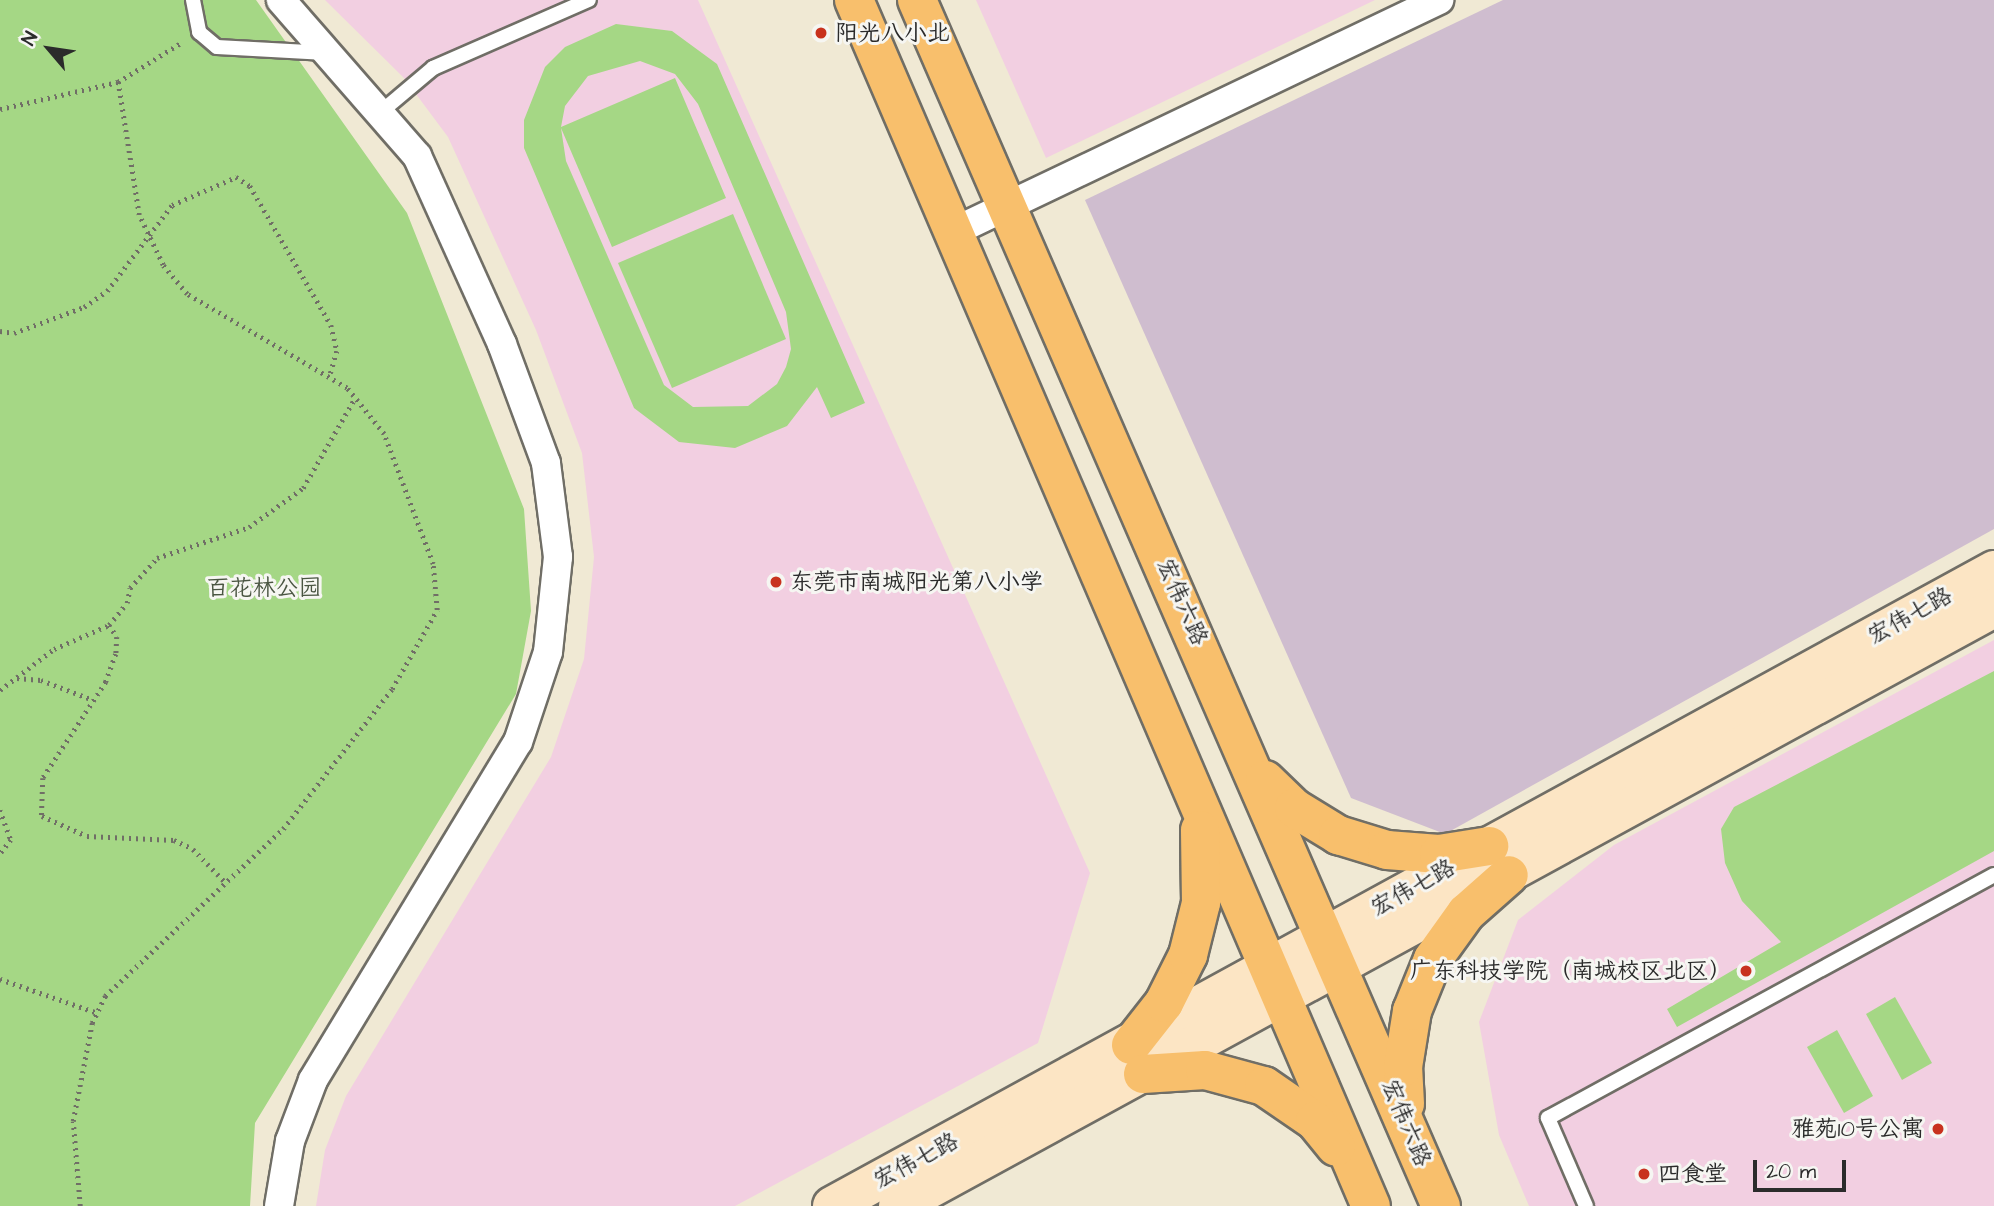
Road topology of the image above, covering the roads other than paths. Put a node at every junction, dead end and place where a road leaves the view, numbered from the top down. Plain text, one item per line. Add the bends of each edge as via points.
1 (193, 0) edge
2 (281, 0) edge
3 (589, 0) edge
4 (854, 0) edge
5 (917, 0) edge
6 (1440, 0) edge
7 (326, 52) junction
8 (382, 111) junction
9 (1008, 206) junction
10 (953, 232) junction
11 (1994, 570) edge
12 (1994, 608) edge
13 (1257, 772) junction
14 (1194, 797) junction
15 (1499, 861) junction
16 (1994, 875) edge
17 (1333, 952) junction
18 (1276, 982) junction
19 (1137, 1059) junction
20 (1406, 1123) junction
21 (1354, 1169) junction
22 (279, 1206) edge
23 (832, 1206) edge
24 (898, 1206) edge
25 (1371, 1206) edge
26 (1441, 1206) edge
27 (1586, 1206) edge

1 - 7 lane via 199,32 239,52
2 - 7 street
3 - 8 lane via 433,68
4 - 10 main road
5 - 9 main road, 宏伟六路
6 - 9 street
7 - 8 street
8 - 22 street via 417,156 502,344 546,463 558,557 555,605 538,686 518,742 313,1080 290,1141
9 - 10 street
9 - 13 main road, 宏伟六路
10 - 14 main road
11 - 15 street, 宏伟七路
12 - 15 street, 宏伟七路
13 - 15 main road via 1316,821 1387,850
13 - 17 main road, 宏伟六路
14 - 18 main road
14 - 19 main road via 1204,849 1198,916
15 - 17 street, 宏伟七路
15 - 20 main road via 1429,969 1412,1011 1403,1067
16 - 27 lane via 1548,1118
17 - 18 street, 宏伟七路
17 - 20 main road, 宏伟六路
18 - 19 street, 宏伟七路
18 - 21 main road
19 - 21 main road via 1264,1086 1315,1121
19 - 23 street, 宏伟七路
19 - 24 street, 宏伟七路
20 - 26 main road, 宏伟六路
21 - 25 main road

